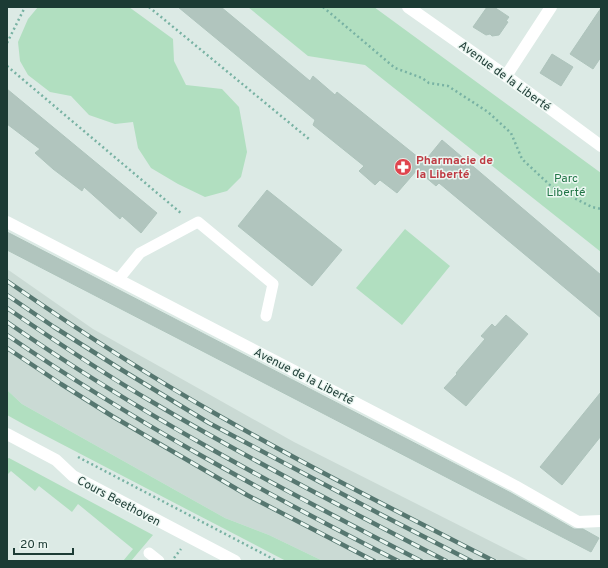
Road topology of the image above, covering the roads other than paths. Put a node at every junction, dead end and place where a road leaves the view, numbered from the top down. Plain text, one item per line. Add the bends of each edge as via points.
1 (408, 7) edge
2 (550, 7) edge
3 (506, 76) junction
4 (601, 146) edge
5 (7, 222) edge
6 (118, 280) junction
7 (266, 316) dead end
8 (7, 434) edge
9 (601, 521) edge
10 (149, 553) dead end
11 (159, 561) edge
12 (235, 561) edge

1 - 3 street, Avenue de la Liberté
2 - 3 street
3 - 4 street, Avenue de la Liberté
5 - 6 street, Avenue de la Liberté
6 - 7 lane via 140,253 198,222 273,284
6 - 9 street, Avenue de la Liberté via 420,436 578,522
8 - 12 street, Cours Beethoven via 56,460 73,476
10 - 11 lane

